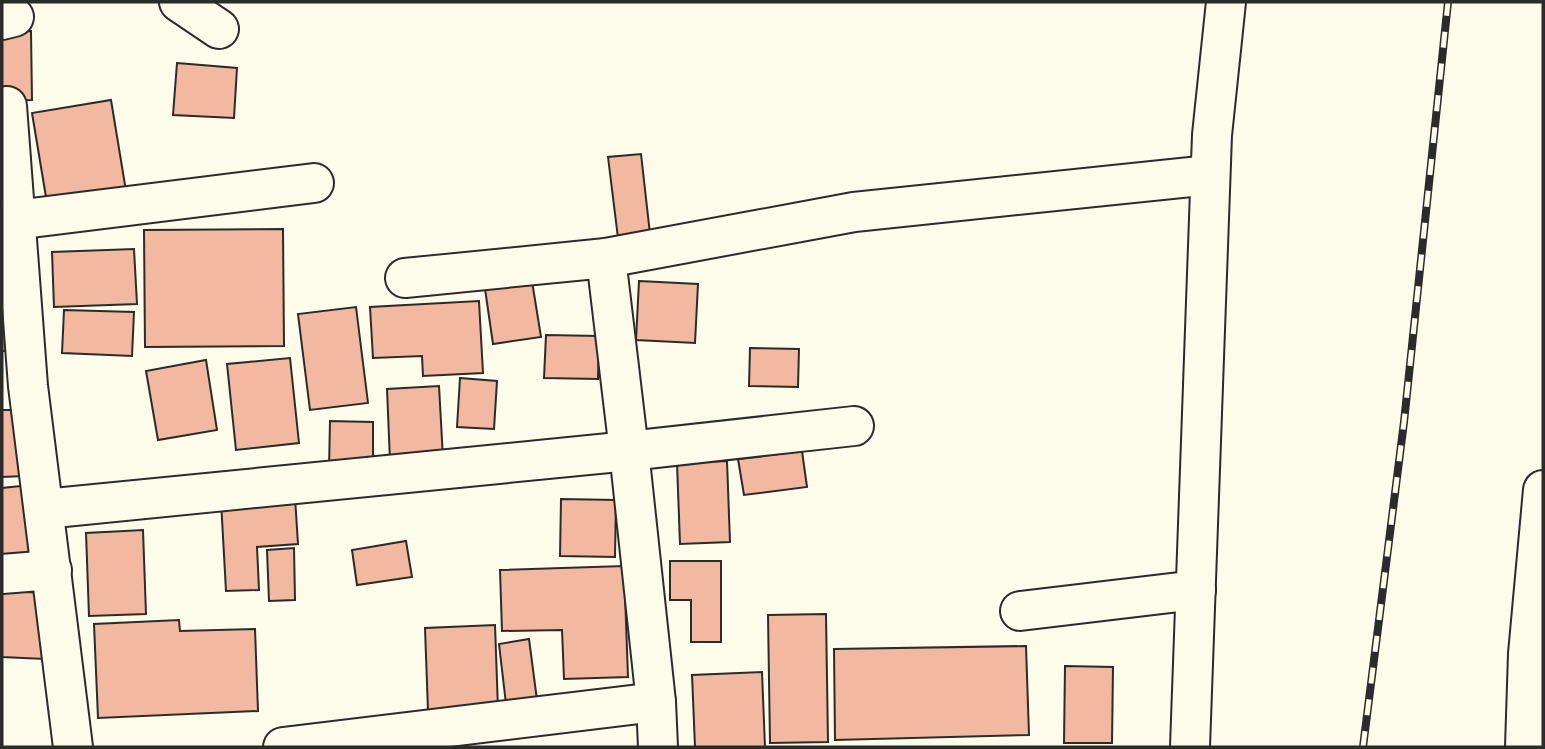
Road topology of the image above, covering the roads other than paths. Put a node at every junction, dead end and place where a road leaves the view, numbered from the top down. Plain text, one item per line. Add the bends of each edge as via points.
1 (179, 2) edge
2 (1226, 2) edge
3 (219, 29) dead end
4 (7, 106) dead end
5 (1210, 175) junction
6 (314, 183) dead end
7 (15, 220) junction
8 (606, 258) junction
9 (405, 278) dead end
10 (15, 386) edge
11 (854, 426) dead end
12 (629, 451) junction
13 (44, 509) junction
14 (1542, 514) edge
15 (52, 570) junction
16 (2, 574) edge
17 (1196, 590) junction
18 (1020, 611) dead end
19 (656, 702) junction
20 (73, 747) edge
21 (283, 747) edge
22 (658, 747) edge
23 (1190, 747) edge
24 (1525, 747) edge

1 - 3 street
2 - 5 street
4 - 7 street
5 - 8 street via 854,212
5 - 17 street
6 - 7 street
7 - 10 street
8 - 9 street
8 - 12 street
10 - 13 street
11 - 12 street
12 - 13 street
12 - 19 street
13 - 15 street
14 - 24 street via 1528,654
15 - 16 street
15 - 20 street
17 - 18 street
17 - 23 street
19 - 21 street
19 - 22 street

